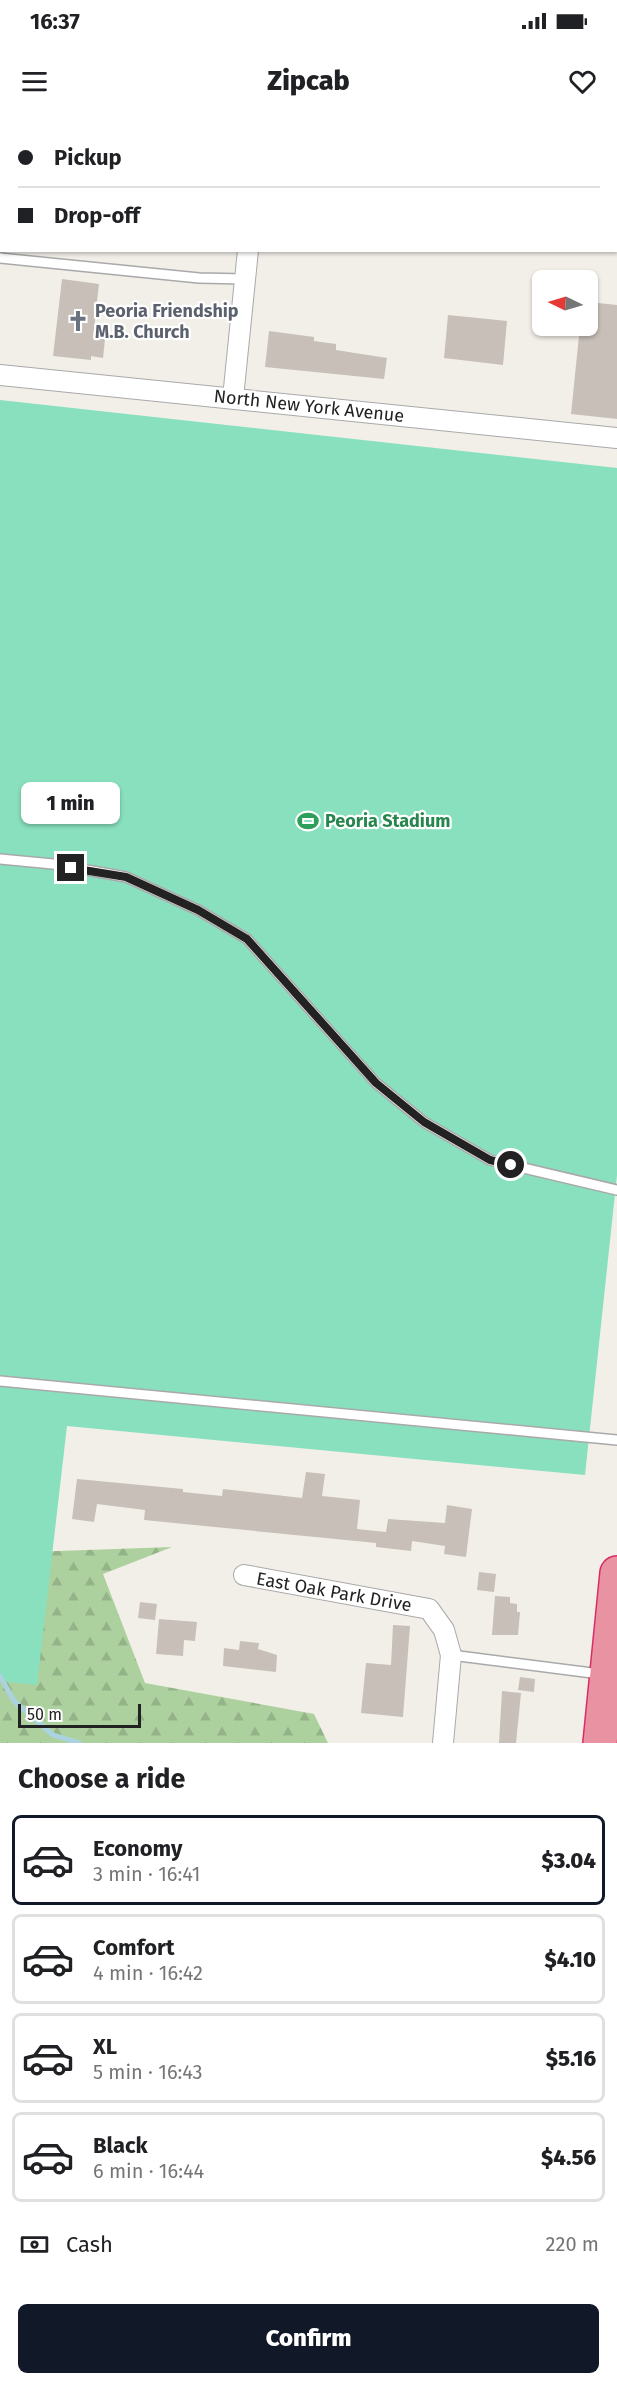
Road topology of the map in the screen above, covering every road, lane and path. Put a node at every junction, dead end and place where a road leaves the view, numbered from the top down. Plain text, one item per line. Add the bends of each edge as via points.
1 (248, 252) edge
2 (0, 258) edge
3 (245, 279) junction
4 (0, 375) edge
5 (233, 398) junction
6 (617, 438) edge
7 (0, 860) edge
8 (617, 1190) edge
9 (0, 1381) edge
10 (617, 1440) edge
11 (617, 1573) edge
12 (244, 1575) dead end
13 (451, 1655) junction
14 (609, 1684) edge
15 (443, 1743) edge
16 (600, 1743) edge

1 - 3 street
2 - 3 lane
3 - 5 street
4 - 5 street, North New York Avenue
5 - 6 street, North New York Avenue
7 - 8 lane via 53,864 126,877 198,910 247,939 376,1083 424,1122 490,1160
9 - 10 lane
11 - 14 highway
12 - 13 street, East Oak Park Drive via 429,1609 444,1630
13 - 14 lane
13 - 15 street, East Oak Park Drive
14 - 16 highway

